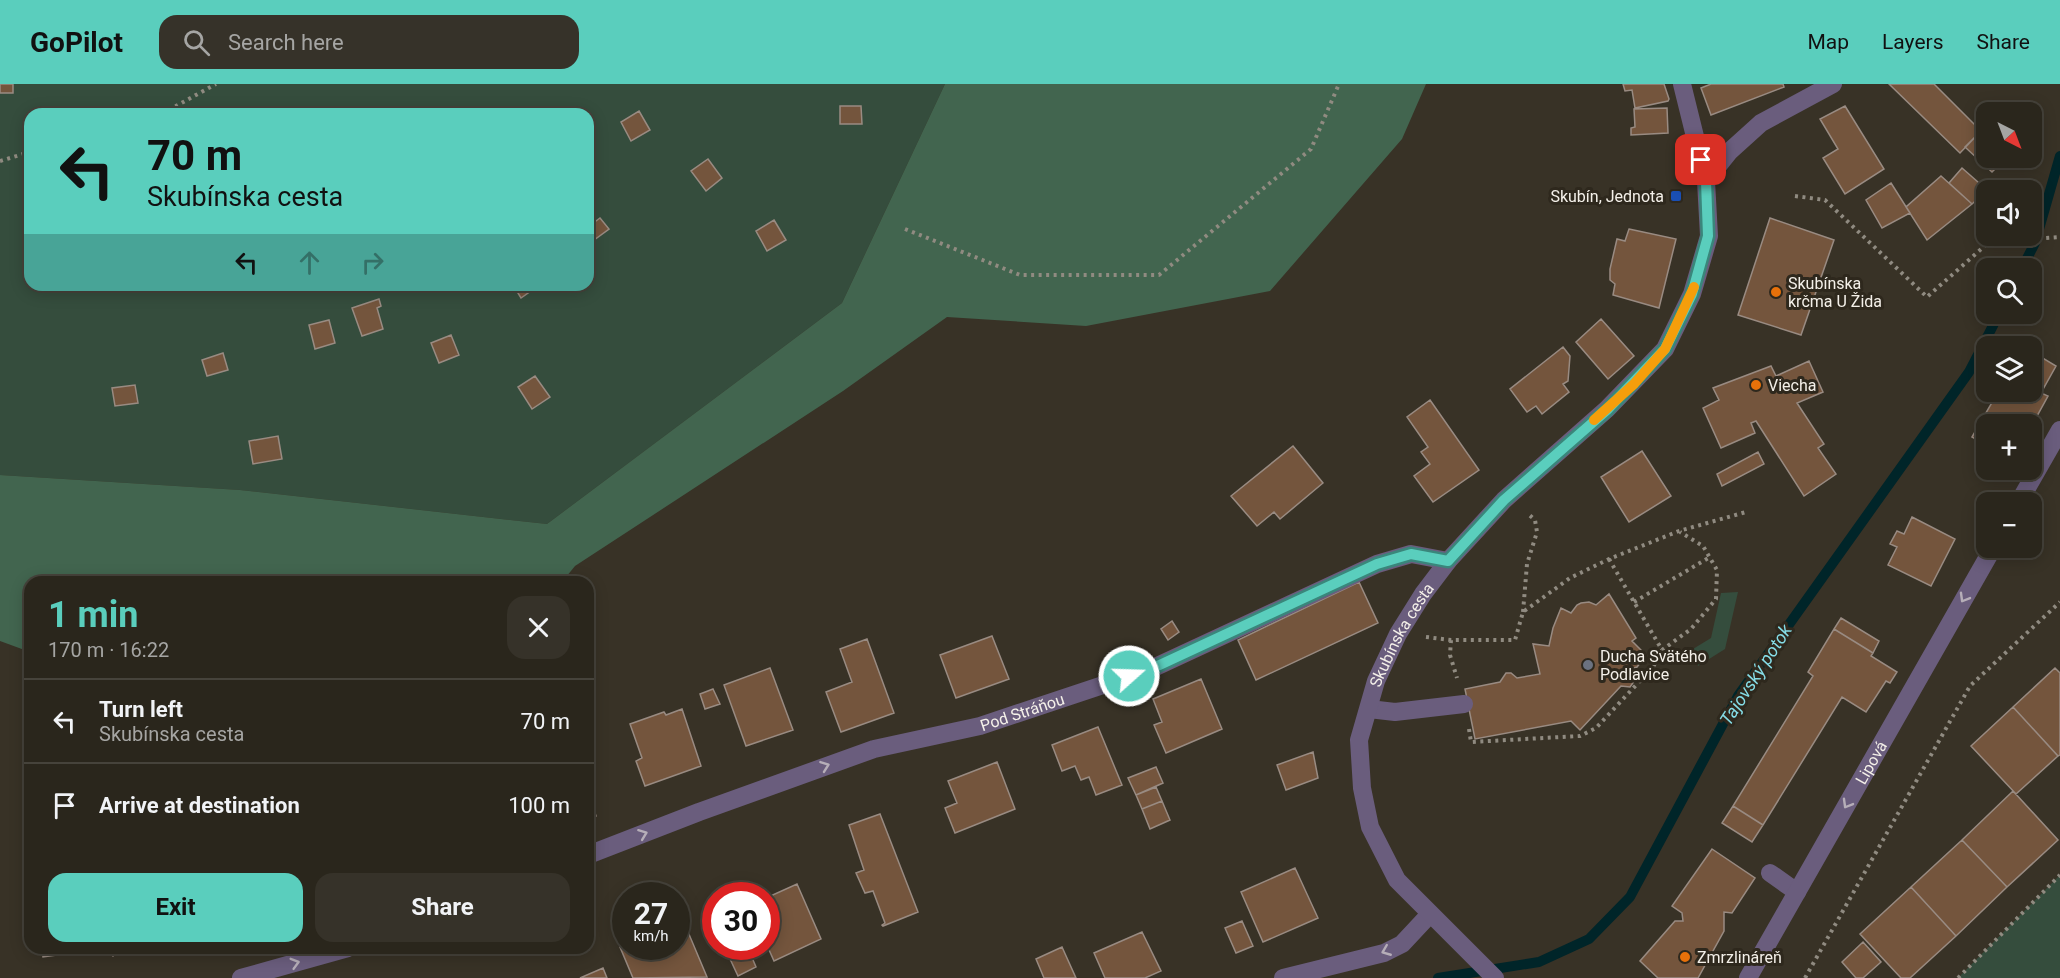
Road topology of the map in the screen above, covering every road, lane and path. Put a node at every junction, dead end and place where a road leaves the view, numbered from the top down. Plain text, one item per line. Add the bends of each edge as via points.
1 (216, 84) edge
2 (1339, 84) edge
3 (1682, 84) edge
4 (1833, 84) edge
5 (170, 108) edge
6 (24, 154) edge
7 (0, 161) edge
8 (1706, 181) junction
9 (1795, 196) dead end
10 (905, 229) dead end
11 (2059, 237) edge
12 (2042, 238) edge
13 (1985, 246) edge
14 (2060, 430) edge
15 (2025, 492) edge
16 (1746, 512) dead end
17 (1534, 520) dead end
18 (1679, 531) junction
19 (1710, 557) junction
20 (1987, 558) edge
21 (1609, 559) junction
22 (1448, 561) junction
23 (1634, 602) junction
24 (2060, 602) edge
25 (1523, 612) junction
26 (1419, 637) dead end
27 (1451, 640) junction
28 (1662, 650) junction
29 (1454, 668) dead end
30 (1464, 704) joint
31 (1369, 709) junction
32 (594, 853) edge
33 (1770, 873) dead end
34 (2060, 875) edge
35 (1797, 892) junction
36 (1430, 914) junction
37 (327, 954) edge
38 (241, 978) edge
39 (1283, 978) edge
40 (1495, 978) edge
41 (1748, 978) edge
42 (1805, 978) edge
43 (1958, 978) edge

1 - 5 path
2 - 10 path via 1311,148 1159,275 1020,274
3 - 8 street, Skubínska cesta
4 - 8 street via 1761,123 1730,151
6 - 7 path
8 - 22 street, Skubínska cesta via 1708,236 1692,294 1665,349 1607,410 1504,500
9 - 13 path via 1825,200 1927,297
11 - 12 path
14 - 15 street
16 - 18 path
17 - 25 path via 1537,532 1527,564
18 - 19 path via 1703,546
18 - 21 path
19 - 23 path
19 - 28 path via 1717,570 1716,599 1690,629
20 -> 35 street, Lipová
21 - 23 path
21 - 25 path via 1570,578
22 - 31 street, Skubínska cesta via 1398,634 1376,681
32 -> 22 street, Pod Stráňou via 874,749 980,726 1151,669 1377,564 1411,554
23 - 28 path
24 - 42 path via 1970,686
25 - 27 path via 1515,640
26 - 27 path
27 - 29 path
28 - 30 path via 1653,667 1596,728 1580,736 1471,741
30 - 31 street via 1395,712
31 - 36 street, Skubínska cesta via 1359,740 1362,788 1370,827 1397,880
33 - 35 street
34 - 43 path
35 - 41 street, Lipová
36 -> 39 street via 1402,944 1384,953
36 - 40 street, Skubínska cesta
38 -> 37 street

